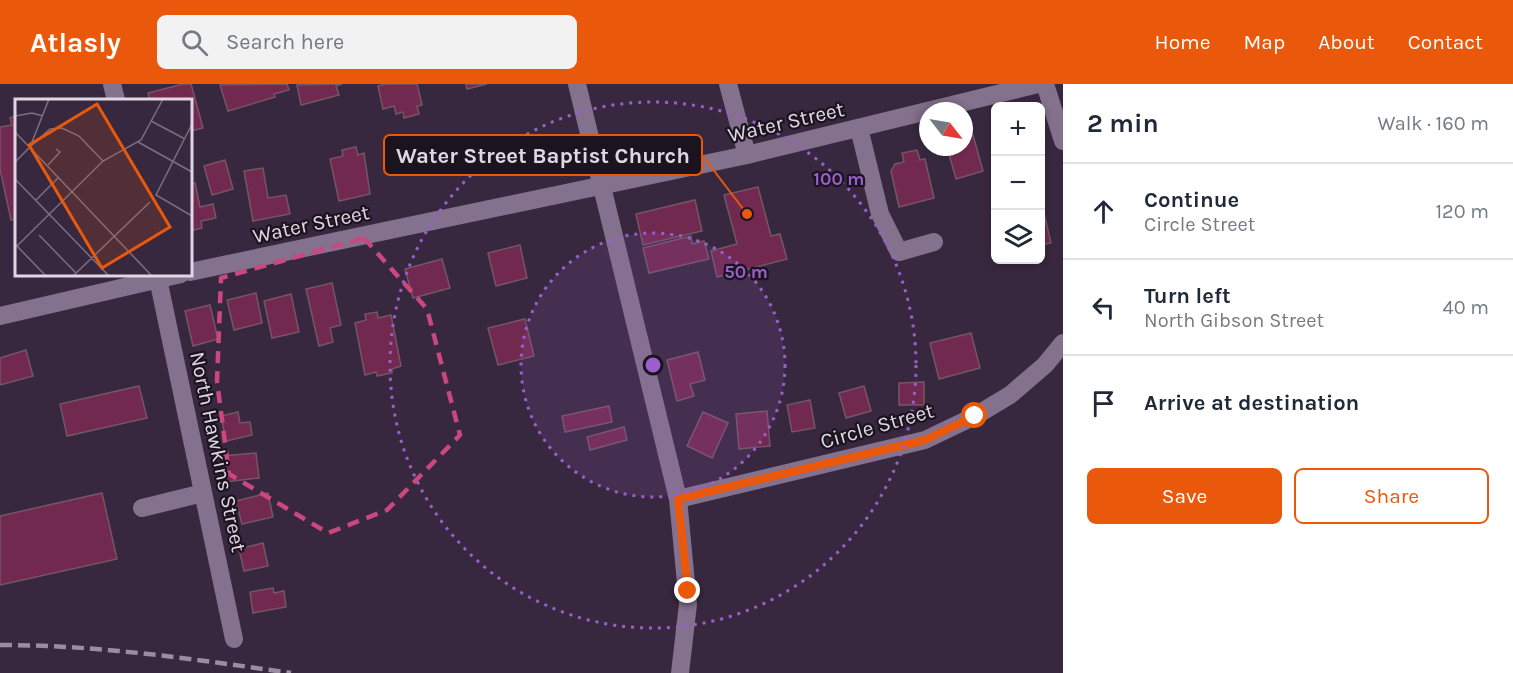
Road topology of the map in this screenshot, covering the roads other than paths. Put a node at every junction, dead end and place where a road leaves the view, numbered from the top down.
1 (112, 84) edge
2 (578, 84) edge
3 (728, 84) edge
4 (1038, 84) edge
5 (1046, 84) edge
6 (116, 99) edge
7 (1063, 108) edge
8 (859, 128) junction
9 (1063, 141) edge
10 (747, 155) junction
11 (603, 185) junction
12 (934, 242) dead end
13 (192, 273) edge
14 (158, 277) edge
15 (0, 316) edge
16 (1063, 343) edge
17 (203, 494) junction
18 (678, 499) junction
19 (142, 508) dead end
20 (234, 639) dead end
21 (680, 673) edge

1 - 6 street
2 - 11 street
3 - 10 street
4 - 8 street, Water Street
5 - 7 street
5 - 9 street
8 - 10 street, Water Street
8 - 12 street
10 - 11 street, Water Street
11 - 13 street, Water Street
11 - 18 street
14 - 15 street
14 - 17 street, North Hawkins Street
16 - 18 street, Circle Street
17 - 19 street
17 - 20 street, North Hawkins Street
18 - 21 street

